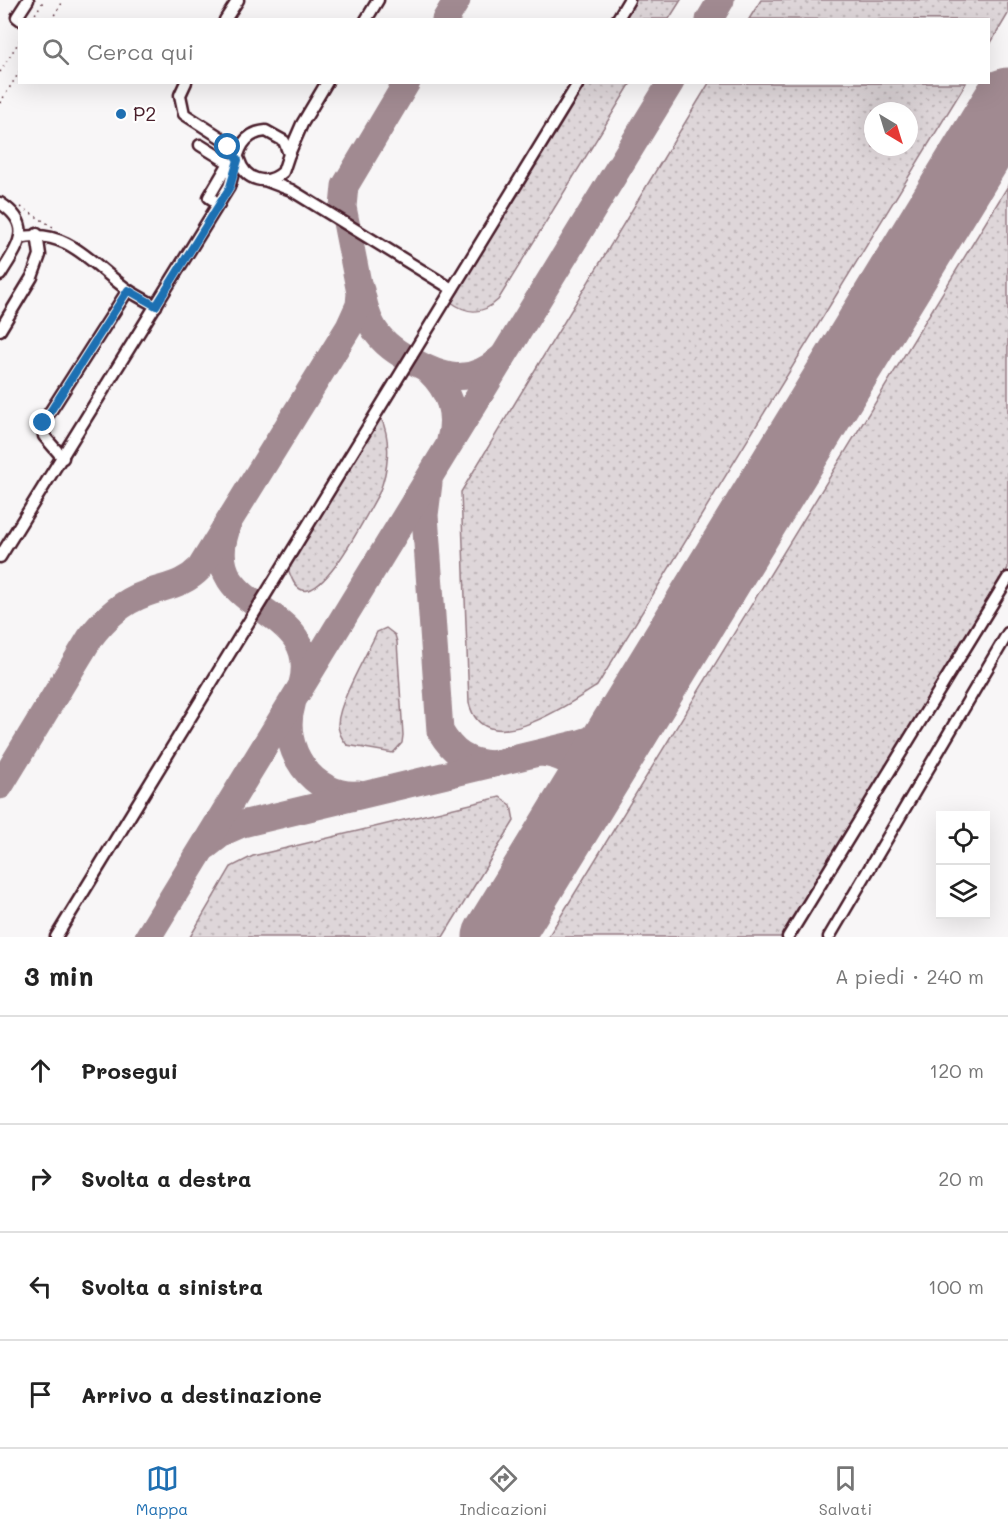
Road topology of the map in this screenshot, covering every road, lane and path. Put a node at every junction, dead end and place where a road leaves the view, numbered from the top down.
1 (28, 0) edge
2 (44, 0) edge
3 (64, 0) edge
4 (238, 0) edge
5 (378, 0) edge
6 (629, 0) edge
7 (18, 18) edge
8 (33, 18) edge
9 (52, 18) edge
10 (226, 18) edge
11 (367, 18) edge
12 (618, 18) edge
13 (18, 43) edge
14 (0, 72) edge
15 (18, 74) edge
16 (185, 84) edge
17 (326, 84) edge
18 (578, 84) edge
19 (0, 103) edge
20 (302, 124) junction
21 (279, 136) junction
22 (246, 138) junction
23 (223, 139) junction
24 (200, 145) dead end
25 (289, 154) junction
26 (238, 159) junction
27 (283, 172) junction
28 (251, 178) junction
29 (267, 181) junction
30 (230, 187) junction
31 (291, 190) junction
32 (0, 203) edge
33 (219, 204) junction
34 (20, 207) dead end
35 (61, 231) dead end
36 (38, 234) junction
37 (21, 238) junction
38 (0, 275) edge
39 (452, 289) junction
40 (128, 290) junction
41 (156, 306) junction
42 (0, 330) edge
43 (63, 458) junction
44 (0, 557) edge
45 (1008, 578) edge
46 (1008, 633) edge
47 (56, 937) edge
48 (788, 937) edge
49 (829, 937) edge

1 - 7 street
2 - 8 path
3 - 9 path
4 - 10 street
5 - 11 street
6 - 12 street
13 - 14 path
15 - 19 path
16 - 23 street
17 - 20 street
18 - 39 street
20 - 21 street
20 - 25 street
21 - 22 street
21 - 25 street
22 - 23 street
22 - 26 street
23 - 26 street
24 - 33 street
25 - 27 street
26 - 28 street
26 - 30 street
27 - 29 street
27 - 31 street
28 - 29 street
28 - 30 street
29 - 31 street
30 - 33 street
31 - 39 street
32 - 37 street
33 - 41 street
34 - 35 path
36 - 37 street
36 - 40 street
36 - 42 street
37 - 38 street
39 - 47 street
40 - 41 street
40 - 43 street
41 - 43 street
43 - 44 street
45 - 48 street
46 - 49 street

